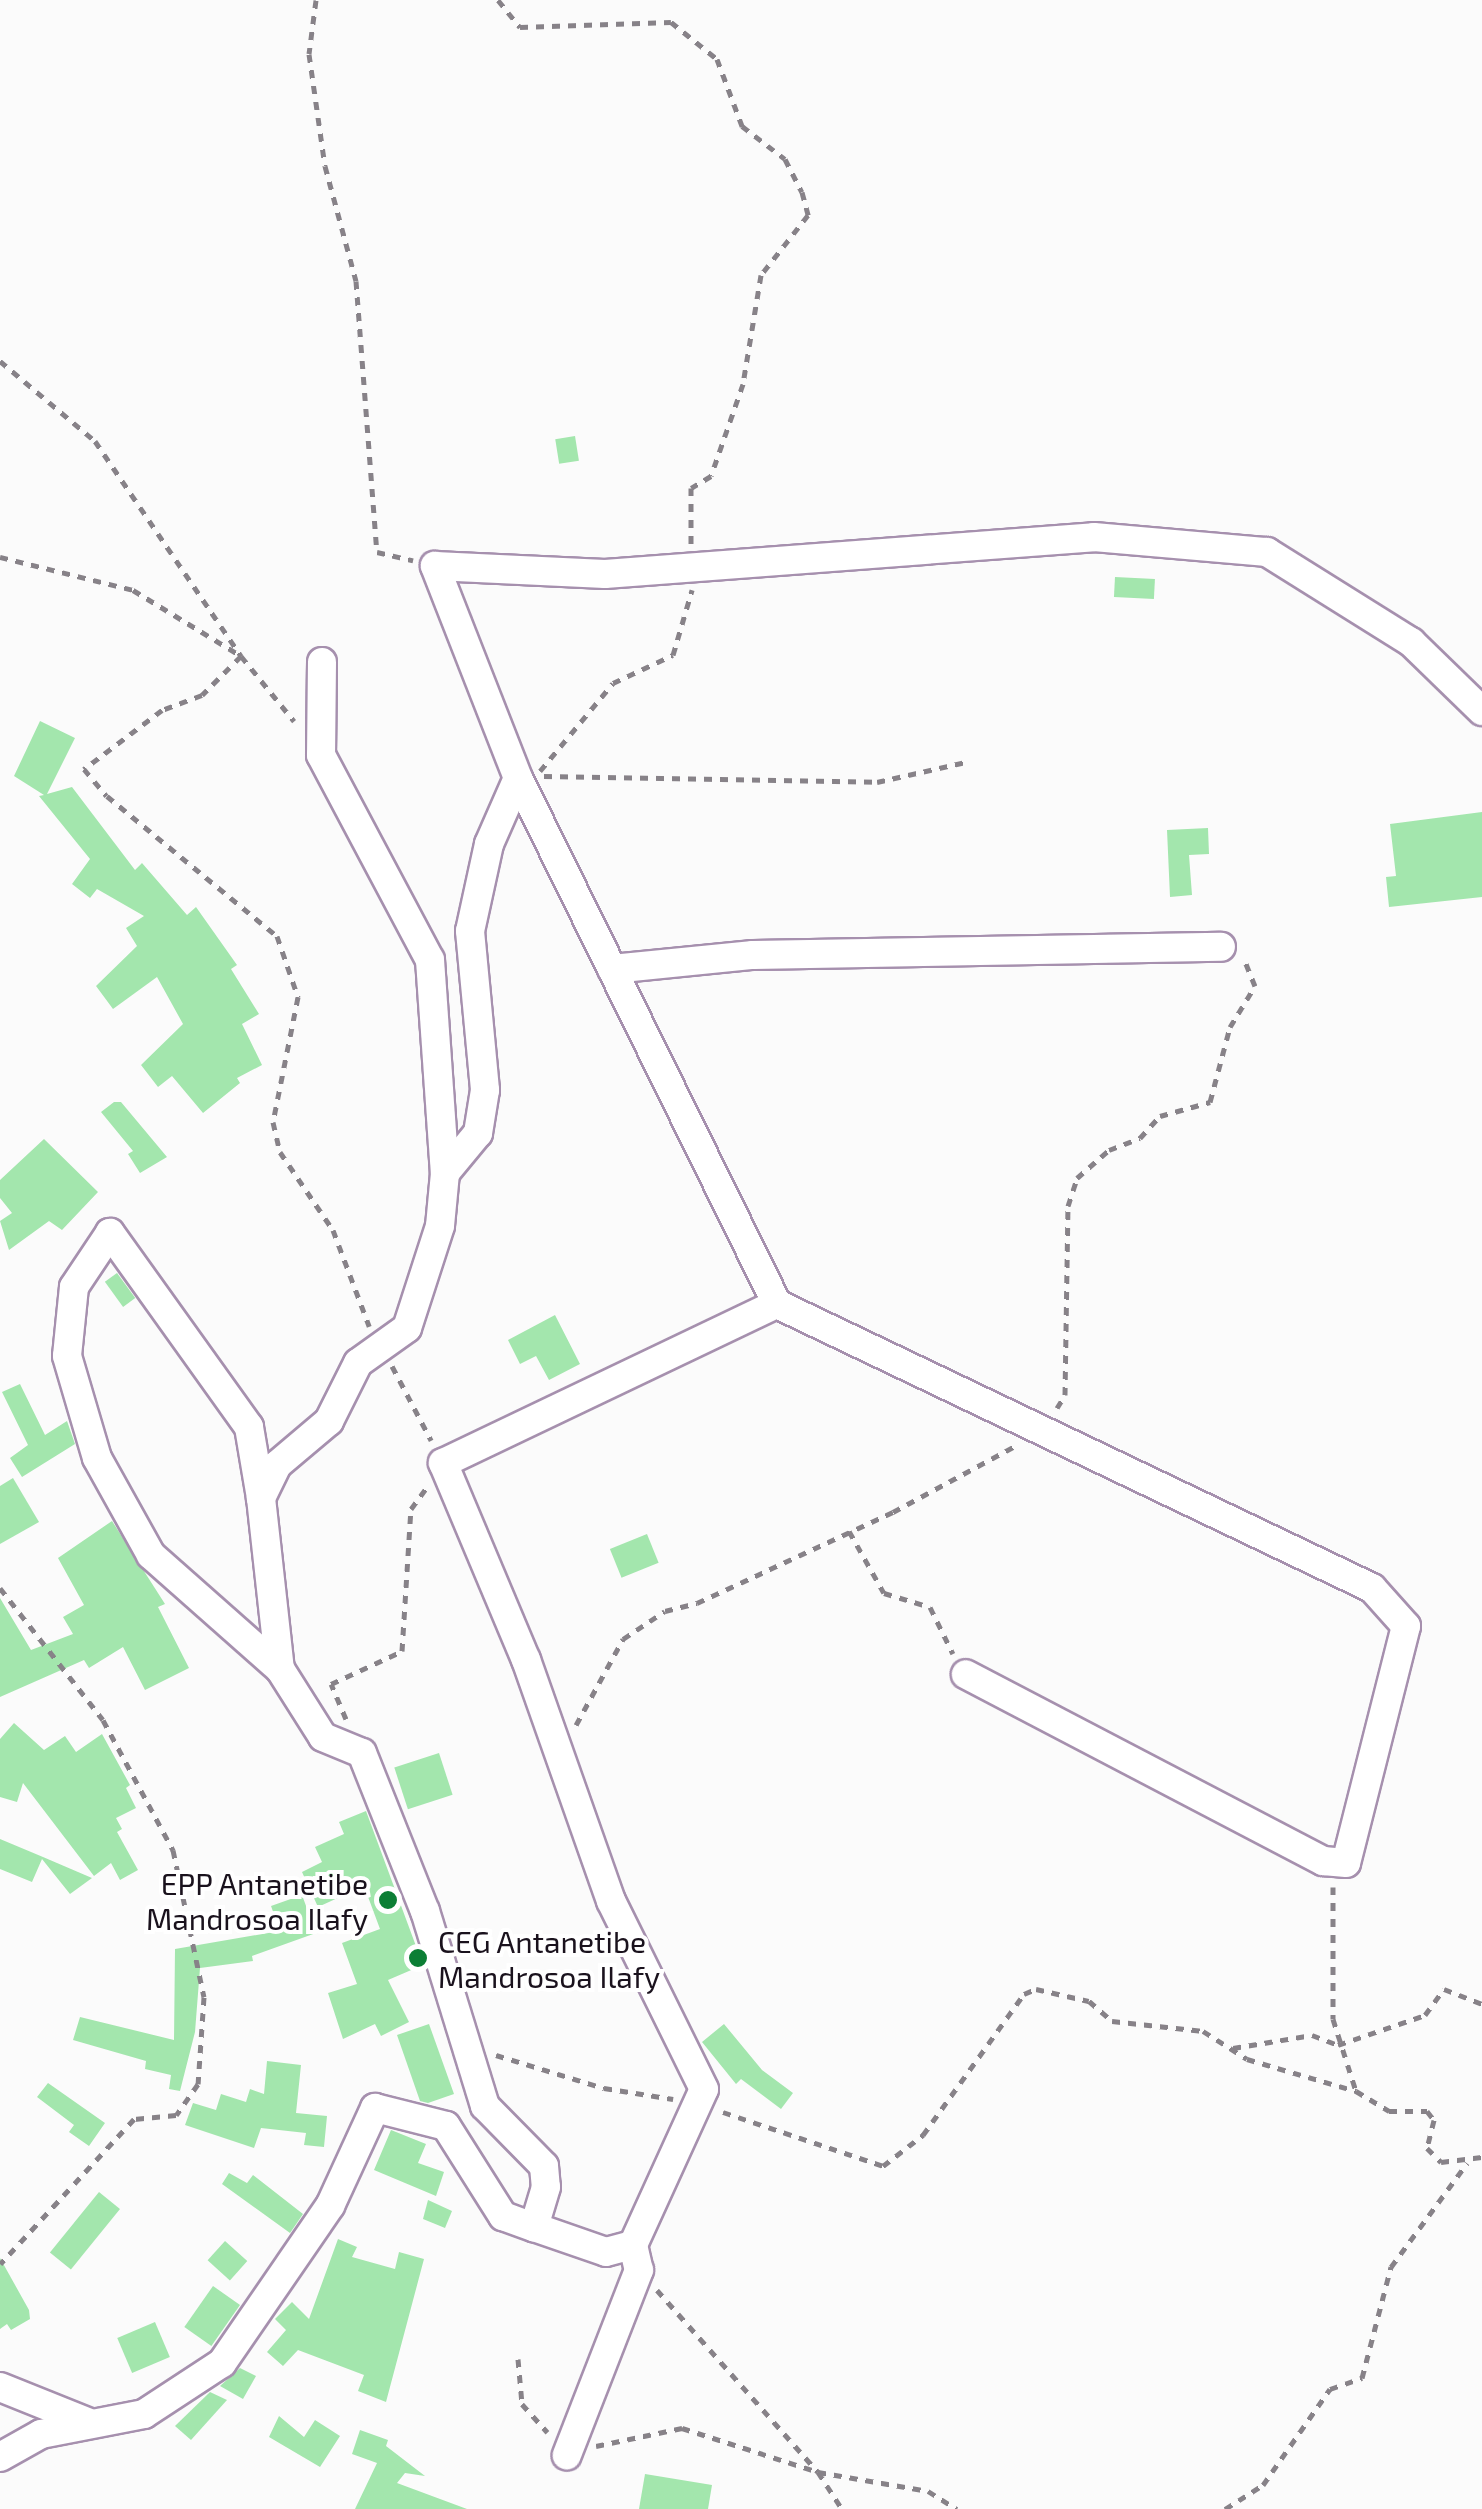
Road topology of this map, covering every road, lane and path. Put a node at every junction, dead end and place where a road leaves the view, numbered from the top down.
1 (316, 0) edge
2 (498, 0) edge
3 (0, 362) edge
4 (0, 557) edge
5 (435, 566) junction
6 (690, 569) junction
7 (241, 656) junction
8 (322, 662) dead end
9 (1482, 711) edge
10 (321, 755) junction
11 (966, 762) dead end
12 (518, 778) junction
13 (1222, 947) dead end
14 (612, 969) junction
15 (445, 1173) junction
16 (777, 1304) junction
17 (384, 1350) junction
18 (442, 1464) junction
19 (261, 1498) junction
20 (849, 1530) dead end
21 (0, 1588) edge
22 (280, 1670) junction
23 (966, 1674) joint
24 (362, 1753) junction
25 (1324, 1861) junction
26 (1482, 2004) edge
27 (464, 2039) junction
28 (1338, 2045) junction
29 (1230, 2048) junction
30 (1356, 2091) junction
31 (700, 2104) junction
32 (1482, 2157) edge
33 (1467, 2162) junction
34 (534, 2227) junction
35 (636, 2258) junction
36 (0, 2264) edge
37 (518, 2359) dead end
38 (0, 2387) edge
39 (87, 2422) junction
40 (567, 2455) junction
41 (0, 2457) edge
42 (818, 2472) junction
43 (842, 2509) edge
44 (957, 2509) edge
45 (1225, 2509) edge

1 - 5 path
2 - 6 path
3 - 7 path
4 - 7 path
5 - 6 street
5 - 12 street
6 - 9 street
6 - 11 path
7 - 10 path
7 - 17 path
8 - 10 street
10 - 15 street
12 - 14 street
12 - 15 street
13 - 14 street
14 - 16 street
15 - 17 street
16 - 18 street
16 - 25 street
17 - 18 path
17 - 19 street
18 - 24 path
18 - 31 street
19 - 22 street
19 - 22 street
20 - 23 path
21 - 36 path
22 - 24 street
23 - 25 street
24 - 27 street
25 - 28 path
26 - 28 path
27 - 31 path
27 - 34 street
28 - 29 path
28 - 30 path
29 - 30 path
29 - 31 path
30 - 33 path
31 - 35 street
32 - 33 path
33 - 45 path
34 - 35 street
34 - 39 street
35 - 40 street
35 - 42 path
37 - 40 path
38 - 39 street
39 - 41 street
40 - 42 path
42 - 43 path
42 - 44 path

